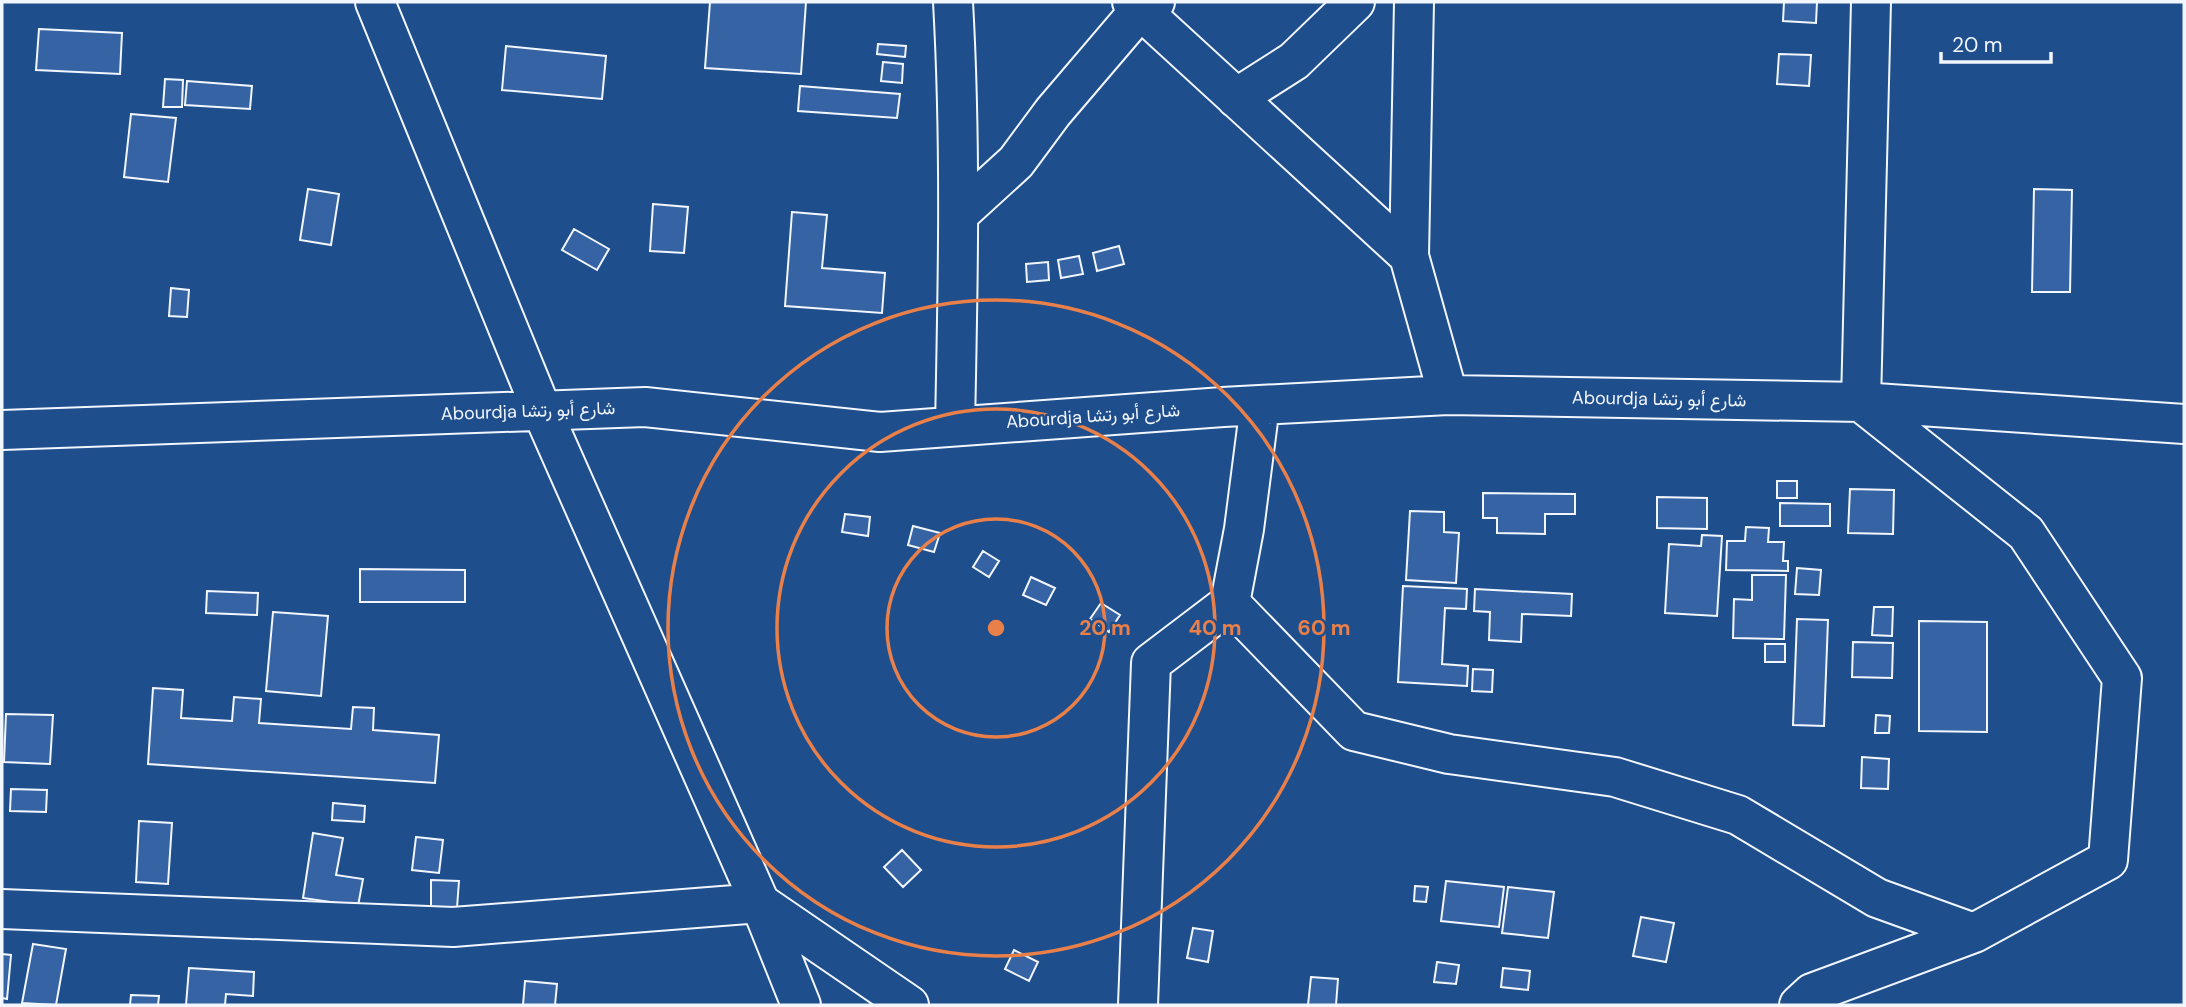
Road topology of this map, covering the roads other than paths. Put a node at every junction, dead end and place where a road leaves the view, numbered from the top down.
1 (375, 2) edge
2 (953, 2) edge
3 (1355, 2) edge
4 (1414, 2) edge
5 (1871, 2) edge
6 (1142, 4) edge
7 (1236, 98) junction
8 (959, 214) junction
9 (1409, 256) junction
10 (1448, 395) junction
11 (1861, 402) junction
12 (1260, 405) junction
13 (542, 411) junction
14 (2184, 424) edge
15 (955, 426) junction
16 (2, 429) edge
17 (1230, 603) junction
18 (760, 903) junction
19 (2, 909) edge
20 (1974, 933) junction
21 (802, 1005) edge
22 (909, 1005) edge
23 (1138, 1005) edge
24 (1799, 1005) edge

1 - 13 street
2 - 8 street
3 - 7 street
4 - 9 street
5 - 11 street
6 - 7 street
6 - 8 street
7 - 9 street
8 - 15 street
9 - 10 street
10 - 11 street, Abourdja شارع أبو رتشا
10 - 12 street, Abourdja شارع أبو رتشا
11 - 14 street, Abourdja شارع أبو رتشا
11 - 20 street
12 - 15 street, Abourdja شارع أبو رتشا
12 - 17 street
13 - 15 street, Abourdja شارع أبو رتشا
13 - 16 street, Abourdja شارع أبو رتشا
13 - 18 street
17 - 20 street
17 - 23 street
18 - 19 street
18 - 21 street
18 - 22 street
20 - 24 street

